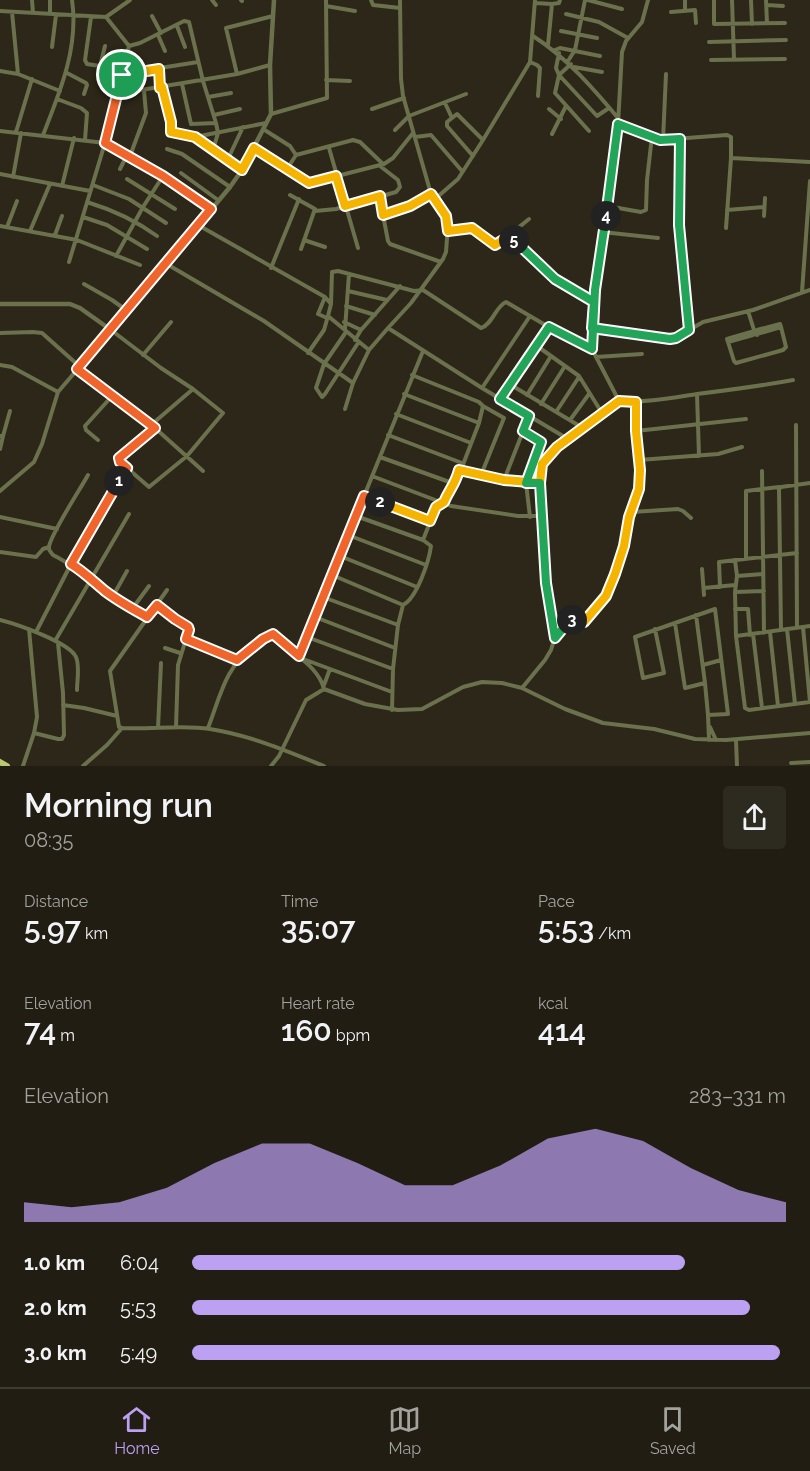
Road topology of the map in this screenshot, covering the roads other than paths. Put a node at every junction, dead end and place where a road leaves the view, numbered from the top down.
1 (32, 0) edge
2 (50, 0) edge
3 (72, 0) edge
4 (130, 0) edge
5 (212, 0) edge
6 (274, 0) edge
7 (326, 0) edge
8 (371, 0) edge
9 (400, 0) edge
10 (560, 0) edge
11 (586, 0) edge
12 (648, 0) edge
13 (685, 0) edge
14 (714, 0) edge
15 (732, 0) edge
16 (751, 0) edge
17 (535, 2) edge
18 (608, 3) edge
19 (766, 3) edge
20 (552, 4) junction
21 (216, 5) dead end
22 (326, 6) junction
23 (783, 6) dead end
24 (400, 8) junction
25 (622, 9) dead end
26 (0, 11) edge
27 (355, 11) dead end
28 (685, 11) junction
29 (12, 12) junction
30 (671, 12) dead end
31 (33, 13) junction
32 (53, 14) junction
33 (566, 14) dead end
34 (75, 15) junction
35 (152, 16) dead end
36 (273, 16) junction
37 (91, 17) junction
38 (106, 17) junction
39 (582, 18) junction
40 (696, 23) dead end
41 (767, 23) junction
42 (785, 23) dead end
43 (733, 24) junction
44 (752, 24) junction
45 (177, 26) junction
46 (561, 31) dead end
47 (160, 34) junction
48 (579, 34) junction
49 (533, 35) junction
50 (597, 38) dead end
51 (628, 38) junction
52 (786, 40) dead end
53 (709, 42) dead end
54 (733, 42) junction
55 (548, 45) junction
56 (105, 46) dead end
57 (129, 46) junction
58 (52, 47) dead end
59 (185, 47) dead end
60 (575, 50) junction
61 (165, 51) dead end
62 (557, 52) junction
63 (600, 56) dead end
64 (734, 59) junction
65 (785, 59) dead end
66 (711, 60) dead end
67 (198, 62) junction
68 (530, 62) junction
69 (571, 64) junction
70 (270, 65) junction
71 (159, 69) junction
72 (0, 71) edge
73 (602, 72) dead end
74 (67, 73) junction
75 (18, 74) junction
76 (237, 74) junction
77 (666, 74) dead end
78 (122, 75) junction
79 (559, 75) junction
80 (32, 79) junction
81 (326, 80) junction
82 (202, 81) junction
83 (350, 81) dead end
84 (182, 84) junction
85 (161, 87) junction
86 (60, 91) junction
87 (144, 91) junction
88 (231, 93) dead end
89 (84, 94) dead end
90 (117, 94) junction
91 (466, 94) dead end
92 (538, 96) dead end
93 (208, 98) junction
94 (404, 98) junction
95 (57, 99) junction
96 (445, 103) junction
97 (566, 106) junction
98 (609, 108) junction
99 (240, 109) dead end
100 (372, 109) dead end
101 (549, 109) dead end
102 (271, 114) junction
103 (214, 116) junction
104 (409, 116) junction
105 (452, 118) junction
106 (561, 119) junction
107 (618, 121) junction
108 (216, 123) junction
109 (267, 123) junction
110 (243, 127) junction
111 (263, 129) junction
112 (395, 130) dead end
113 (0, 131) edge
114 (589, 131) dead end
115 (16, 132) junction
116 (21, 133) junction
117 (218, 133) junction
118 (552, 134) dead end
119 (43, 135) junction
120 (415, 135) junction
121 (652, 136) junction
122 (195, 137) junction
123 (74, 138) junction
124 (680, 139) junction
125 (85, 140) junction
126 (483, 140) junction
127 (663, 140) junction
128 (105, 143) junction
129 (254, 148) junction
130 (329, 148) junction
131 (167, 149) dead end
132 (213, 150) junction
133 (296, 155) junction
134 (129, 156) junction
135 (473, 156) junction
136 (731, 158) junction
137 (227, 160) junction
138 (810, 162) edge
139 (381, 165) junction
140 (120, 170) dead end
141 (242, 170) junction
142 (286, 170) junction
143 (462, 171) junction
144 (181, 173) dead end
145 (0, 174) edge
146 (163, 176) junction
147 (336, 176) junction
148 (13, 177) junction
149 (127, 179) dead end
150 (810, 181) edge
151 (50, 184) junction
152 (93, 185) junction
153 (62, 186) junction
154 (230, 187) junction
155 (90, 191) junction
156 (152, 194) junction
157 (431, 194) junction
158 (290, 195) dead end
159 (380, 196) junction
160 (765, 198) dead end
161 (299, 199) junction
162 (435, 199) junction
163 (218, 200) junction
164 (17, 201) dead end
165 (87, 202) junction
166 (345, 206) junction
167 (607, 206) junction
168 (143, 207) junction
169 (764, 207) junction
170 (175, 209) dead end
171 (211, 209) junction
172 (728, 210) junction
173 (315, 211) junction
174 (383, 215) junction
175 (62, 216) dead end
176 (764, 216) dead end
177 (83, 217) junction
178 (529, 219) dead end
179 (135, 221) junction
180 (165, 224) dead end
181 (198, 225) junction
182 (0, 226) edge
183 (7, 227) junction
184 (726, 228) dead end
185 (30, 231) junction
186 (448, 231) junction
187 (602, 232) junction
188 (55, 235) junction
189 (127, 235) junction
190 (157, 236) dead end
191 (509, 236) junction
192 (658, 238) dead end
193 (76, 240) junction
194 (304, 240) junction
195 (325, 247) dead end
196 (358, 248) dead end
197 (147, 249) dead end
198 (301, 249) dead end
199 (116, 256) junction
200 (69, 262) dead end
201 (441, 262) junction
202 (165, 263) junction
203 (140, 266) dead end
204 (271, 268) junction
205 (350, 274) junction
206 (84, 284) dead end
207 (400, 286) junction
208 (421, 290) junction
209 (810, 290) edge
210 (348, 291) junction
211 (802, 292) junction
212 (325, 297) junction
213 (387, 300) junction
214 (594, 302) junction
215 (0, 304) edge
216 (331, 304) junction
217 (346, 306) junction
218 (126, 310) junction
219 (748, 311) junction
220 (375, 315) junction
221 (530, 316) junction
222 (327, 317) junction
223 (171, 322) dead end
224 (344, 322) junction
225 (549, 327) junction
226 (388, 328) junction
227 (592, 328) junction
228 (111, 330) junction
229 (361, 330) junction
230 (689, 330) junction
231 (346, 331) junction
232 (755, 332) junction
233 (0, 333) edge
234 (357, 341) junction
235 (537, 346) junction
236 (592, 349) junction
237 (369, 350) junction
238 (423, 351) junction
239 (308, 353) junction
240 (642, 354) dead end
241 (143, 355) junction
242 (550, 356) junction
243 (597, 357) junction
244 (324, 364) junction
245 (0, 365) edge
246 (565, 366) junction
247 (78, 367) junction
248 (337, 374) junction
249 (412, 375) junction
250 (579, 377) junction
251 (793, 380) dead end
252 (353, 383) junction
253 (511, 385) junction
254 (482, 388) junction
255 (193, 389) junction
256 (58, 392) junction
257 (404, 394) junction
258 (589, 394) junction
259 (697, 394) junction
260 (113, 395) junction
261 (527, 395) junction
262 (500, 399) junction
263 (619, 401) junction
264 (636, 402) junction
265 (541, 404) junction
266 (483, 406) junction
267 (345, 409) dead end
268 (10, 411) dead end
269 (556, 412) junction
270 (602, 413) junction
271 (396, 414) junction
272 (529, 416) junction
273 (746, 419) dead end
274 (570, 420) junction
275 (479, 423) junction
276 (697, 425) junction
277 (796, 425) dead end
278 (153, 427) junction
279 (583, 428) junction
280 (523, 431) junction
281 (636, 431) junction
282 (388, 435) junction
283 (2, 436) edge
284 (568, 439) junction
285 (98, 440) dead end
286 (471, 443) junction
287 (742, 447) dead end
288 (0, 449) edge
289 (187, 456) junction
290 (699, 456) junction
291 (380, 457) junction
292 (639, 460) junction
293 (462, 463) junction
294 (127, 468) junction
295 (459, 470) junction
296 (203, 471) dead end
297 (762, 471) dead end
298 (88, 475) dead end
299 (481, 475) junction
300 (372, 476) junction
301 (504, 480) junction
302 (526, 483) junction
303 (540, 483) junction
304 (810, 483) edge
305 (455, 484) junction
306 (796, 484) junction
307 (779, 487) junction
308 (762, 489) junction
309 (0, 491) edge
310 (364, 496) junction
311 (442, 503) junction
312 (631, 513) junction
313 (129, 514) dead end
314 (356, 516) junction
315 (542, 516) junction
316 (0, 517) edge
317 (530, 517) junction
318 (692, 518) dead end
319 (430, 521) junction
320 (57, 529) junction
321 (348, 535) junction
322 (423, 540) junction
323 (49, 547) junction
324 (0, 552) edge
325 (797, 553) junction
326 (779, 554) junction
327 (340, 556) junction
328 (763, 556) junction
329 (746, 558) junction
330 (735, 560) junction
331 (71, 564) junction
332 (426, 566) junction
333 (702, 570) dead end
334 (127, 571) dead end
335 (764, 573) junction
336 (332, 576) junction
337 (737, 576) junction
338 (93, 579) junction
339 (735, 585) junction
340 (149, 586) dead end
341 (417, 586) junction
342 (720, 587) junction
343 (704, 588) junction
344 (167, 590) dead end
345 (764, 591) junction
346 (735, 592) junction
347 (704, 595) dead end
348 (113, 596) junction
349 (323, 597) junction
350 (157, 605) junction
351 (403, 605) junction
352 (132, 609) junction
353 (735, 609) junction
354 (696, 615) junction
355 (147, 617) junction
356 (315, 617) junction
357 (0, 620) edge
358 (675, 623) junction
359 (398, 625) junction
360 (810, 626) edge
361 (803, 627) junction
362 (797, 628) junction
363 (29, 629) junction
364 (655, 629) junction
365 (787, 629) junction
366 (781, 630) junction
367 (36, 632) junction
368 (770, 632) junction
369 (764, 633) junction
370 (752, 635) junction
371 (736, 636) junction
372 (307, 637) junction
373 (555, 638) junction
374 (186, 639) junction
375 (56, 642) junction
376 (165, 648) dead end
377 (396, 648) junction
378 (180, 653) junction
379 (299, 656) junction
380 (237, 660) junction
381 (305, 660) junction
382 (721, 660) junction
383 (161, 663) dead end
384 (703, 664) junction
385 (330, 669) junction
386 (393, 669) junction
387 (705, 684) junction
388 (324, 688) junction
389 (522, 688) junction
390 (77, 690) dead end
391 (392, 692) junction
392 (810, 702) edge
393 (795, 704) junction
394 (63, 705) junction
395 (778, 706) junction
396 (762, 708) junction
397 (392, 710) junction
398 (708, 715) junction
399 (117, 716) junction
400 (710, 726) junction
401 (158, 728) junction
402 (176, 728) junction
403 (208, 728) junction
404 (122, 729) junction
405 (34, 732) junction
406 (810, 733) edge
407 (709, 740) junction
408 (716, 740) junction
409 (736, 740) junction
410 (282, 749) junction
411 (0, 762) edge
412 (810, 762) edge
413 (791, 763) dead end
414 (7, 766) edge
415 (22, 766) edge
416 (83, 766) edge
417 (271, 766) edge
418 (324, 766) edge
419 (737, 766) edge

1 - 31 street
2 - 32 street
3 - 34 street
4 - 38 street
5 - 21 street
6 - 36 street
7 - 22 street
8 - 24 street
9 - 24 street
10 - 20 street
11 - 18 street
11 - 39 street
12 - 51 street
13 - 28 street
14 - 43 street
15 - 43 street
16 - 44 street
17 - 20 street
17 - 49 street
18 - 25 street
19 - 23 street
19 - 41 street
20 - 55 street
22 - 27 street
22 - 81 street
24 - 94 street
26 - 29 street
28 - 30 street
28 - 40 street
29 - 31 street
29 - 75 street
31 - 32 street
32 - 34 street
32 - 58 street
33 - 39 street
34 - 37 street
34 - 74 street
35 - 47 street
36 - 70 street
36 - 76 street
37 - 38 street
37 - 56 street
38 - 57 street
39 - 48 street
39 - 51 street
41 - 42 street
41 - 44 street
43 - 44 street
43 - 54 street
45 - 47 street
45 - 59 street
45 - 67 street
46 - 48 street
47 - 57 street
47 - 61 street
48 - 50 street
48 - 60 street
49 - 55 street
49 - 68 street
51 - 107 street
52 - 54 street
53 - 54 street
54 - 64 street
55 - 62 street
57 - 78 street
60 - 62 street
60 - 63 street
60 - 69 street
62 - 69 street
62 - 79 street
64 - 65 street
64 - 66 street
67 - 71 street
67 - 82 street
68 - 92 street
68 - 126 street
69 - 73 street
69 - 79 street
69 - 98 street
70 - 76 street
70 - 102 street
71 - 78 street
71 - 85 street
72 - 75 street
74 - 86 street
74 - 89 street
75 - 80 street
76 - 82 street
77 - 127 street
78 - 90 street
79 - 97 street
79 - 98 street
80 - 86 street
80 - 115 street
81 - 83 street
81 - 102 street
82 - 84 street
82 - 93 street
84 - 85 street
84 - 108 street
85 - 87 street
85 - 122 street
86 - 95 street
87 - 90 street
87 - 134 street
88 - 93 street
90 - 128 street
91 - 96 street
93 - 103 street
94 - 100 street
94 - 104 street
95 - 119 street
95 - 125 street
96 - 104 street
96 - 105 street
97 - 106 street
97 - 114 street
98 - 107 street
99 - 103 street
101 - 106 street
102 - 109 street
103 - 108 street
104 - 112 street
104 - 120 street
105 - 126 street
105 - 135 street
106 - 118 street
107 - 121 street
107 - 167 street
108 - 117 street
109 - 110 street
109 - 111 street
110 - 117 street
110 - 137 street
111 - 129 street
111 - 133 street
113 - 115 street
115 - 116 street
116 - 119 street
116 - 148 street
117 - 122 street
117 - 132 street
119 - 123 street
120 - 139 street
120 - 143 street
120 - 157 street
121 - 127 street
121 - 167 street
122 - 132 street
123 - 125 street
123 - 153 street
124 - 127 street
124 - 136 street
124 - 230 street
125 - 128 street
126 - 135 street
128 - 134 street
128 - 152 street
129 - 141 street
129 - 142 street
130 - 133 street
130 - 139 street
130 - 147 street
131 - 154 street
132 - 137 street
133 - 142 street
134 - 140 street
134 - 146 street
135 - 143 street
136 - 138 street
136 - 172 street
137 - 141 street
139 - 147 street
139 - 159 street
141 - 154 street
142 - 147 street
143 - 162 street
144 - 163 street
145 - 148 street
146 - 156 street
146 - 171 street
147 - 166 street
148 - 151 street
149 - 156 street
150 - 211 street
151 - 153 street
151 - 185 street
152 - 155 street
152 - 168 street
153 - 155 street
154 - 163 street
155 - 165 street
156 - 168 street
156 - 170 street
157 - 162 street
157 - 174 street
158 - 161 street
159 - 166 street
159 - 174 street
160 - 169 street
161 - 173 street
161 - 204 street
162 - 186 street
163 - 171 street
164 - 183 street
165 - 177 street
165 - 179 street
166 - 173 street
166 - 196 street
167 - 187 street
168 - 179 street
168 - 180 street
169 - 172 street
169 - 176 street
171 - 181 street
172 - 184 street
173 - 194 street
174 - 201 street
175 - 188 street
177 - 189 street
177 - 193 street
178 - 191 street
179 - 189 street
179 - 190 street
181 - 202 street
181 - 204 street
182 - 183 street
183 - 185 street
185 - 188 street
186 - 191 street
186 - 201 street
187 - 192 street
187 - 214 street
188 - 193 street
189 - 197 street
189 - 199 street
191 - 214 street
193 - 199 street
193 - 200 street
194 - 195 street
194 - 198 street
199 - 203 street
201 - 208 street
202 - 218 street
202 - 239 street
204 - 212 street
205 - 207 street
205 - 210 street
205 - 216 street
206 - 218 street
207 - 208 street
207 - 213 street
208 - 221 street
208 - 226 street
209 - 211 street
210 - 213 street
210 - 217 street
211 - 219 street
212 - 216 street
212 - 222 street
213 - 220 street
214 - 227 street
215 - 228 street
216 - 222 street
217 - 220 street
217 - 224 street
218 - 228 street
219 - 230 street
219 - 232 street
220 - 229 street
221 - 225 street
221 - 254 street
222 - 231 street
222 - 239 street
223 - 241 street
224 - 229 street
224 - 231 street
225 - 235 street
225 - 236 street
226 - 237 street
226 - 238 street
227 - 230 street
227 - 236 street
228 - 241 street
228 - 247 street
229 - 234 street
231 - 234 street
231 - 244 street
232 - 232 street
233 - 247 street
234 - 237 street
234 - 248 street
235 - 242 street
235 - 253 street
236 - 243 street
237 - 252 street
238 - 249 street
238 - 254 street
239 - 244 street
240 - 243 street
241 - 255 street
242 - 246 street
242 - 261 street
243 - 263 street
244 - 248 street
244 - 248 street
245 - 256 street
246 - 250 street
246 - 265 street
247 - 256 street
247 - 260 street
248 - 252 street
249 - 257 street
249 - 266 street
250 - 258 street
250 - 269 street
251 - 259 street
252 - 267 street
253 - 261 street
253 - 262 street
254 - 262 street
255 - 278 street
255 - 289 street
256 - 309 street
257 - 271 street
257 - 275 street
258 - 270 street
258 - 274 street
259 - 264 street
259 - 276 street
260 - 278 street
260 - 285 street
261 - 265 street
262 - 272 street
263 - 264 street
263 - 270 street
264 - 281 street
265 - 269 street
266 - 275 street
266 - 299 street
268 - 283 street
269 - 274 street
270 - 279 street
271 - 282 street
271 - 286 street
272 - 280 street
272 - 284 street
273 - 276 street
274 - 279 street
275 - 286 street
276 - 281 street
276 - 290 street
277 - 306 street
278 - 289 street
278 - 294 street
279 - 284 street
280 - 301 street
280 - 302 street
281 - 292 street
282 - 291 street
282 - 293 street
283 - 288 street
284 - 303 street
286 - 293 street
287 - 290 street
289 - 294 street
289 - 296 street
290 - 292 street
291 - 300 street
291 - 305 street
292 - 312 street
293 - 295 street
294 - 331 street
295 - 299 street
295 - 305 street
297 - 308 street
298 - 320 street
299 - 301 street
300 - 310 street
300 - 311 street
301 - 302 street
302 - 303 street
302 - 317 street
303 - 315 street
304 - 306 street
305 - 311 street
306 - 307 street
306 - 325 street
307 - 308 street
307 - 326 street
308 - 328 street
308 - 329 street
310 - 314 street
310 - 319 street
311 - 317 street
311 - 319 street
312 - 318 street
312 - 373 street
313 - 338 street
314 - 321 street
314 - 322 street
315 - 317 street
315 - 373 street
316 - 320 street
319 - 322 street
320 - 323 street
321 - 327 street
321 - 332 street
322 - 332 street
323 - 324 street
323 - 331 street
325 - 326 street
325 - 362 street
326 - 328 street
326 - 366 street
327 - 336 street
327 - 341 street
328 - 329 street
328 - 335 street
329 - 330 street
330 - 337 street
330 - 342 street
331 - 338 street
331 - 367 street
332 - 341 street
333 - 343 street
334 - 348 street
335 - 337 street
335 - 345 street
336 - 349 street
336 - 351 street
337 - 339 street
338 - 348 street
338 - 375 street
339 - 342 street
339 - 346 street
340 - 352 street
341 - 351 street
342 - 343 street
343 - 347 street
344 - 350 street
345 - 346 street
345 - 369 street
346 - 353 street
348 - 352 street
349 - 356 street
349 - 359 street
350 - 355 street
350 - 374 street
351 - 359 street
352 - 355 street
353 - 370 street
353 - 371 street
354 - 358 street
354 - 382 street
354 - 384 street
355 - 399 street
356 - 372 street
356 - 377 street
357 - 363 street
358 - 364 street
358 - 387 street
359 - 377 street
360 - 361 street
361 - 362 street
361 - 392 street
362 - 365 street
363 - 367 street
363 - 405 street
364 - 364 street
365 - 366 street
365 - 393 street
366 - 368 street
367 - 375 street
368 - 369 street
368 - 395 street
369 - 370 street
370 - 371 street
370 - 396 street
371 - 396 street
372 - 379 street
372 - 386 street
373 - 389 street
374 - 378 street
374 - 380 street
375 - 390 street
375 - 394 street
376 - 378 street
377 - 386 street
378 - 402 street
379 - 380 street
379 - 381 street
380 - 403 street
381 - 385 street
381 - 388 street
382 - 384 street
382 - 398 street
383 - 401 street
384 - 387 street
385 - 388 street
385 - 391 street
386 - 391 street
387 - 398 street
388 - 397 street
388 - 410 street
389 - 397 street
389 - 407 street
391 - 397 street
392 - 393 street
393 - 395 street
394 - 399 street
394 - 405 street
395 - 396 street
398 - 400 street
399 - 404 street
400 - 407 street
400 - 408 street
401 - 402 street
401 - 404 street
402 - 403 street
403 - 410 street
404 - 416 street
405 - 415 street
406 - 409 street
407 - 408 street
408 - 409 street
409 - 419 street
410 - 417 street
410 - 418 street
411 - 414 highway
412 - 413 street

